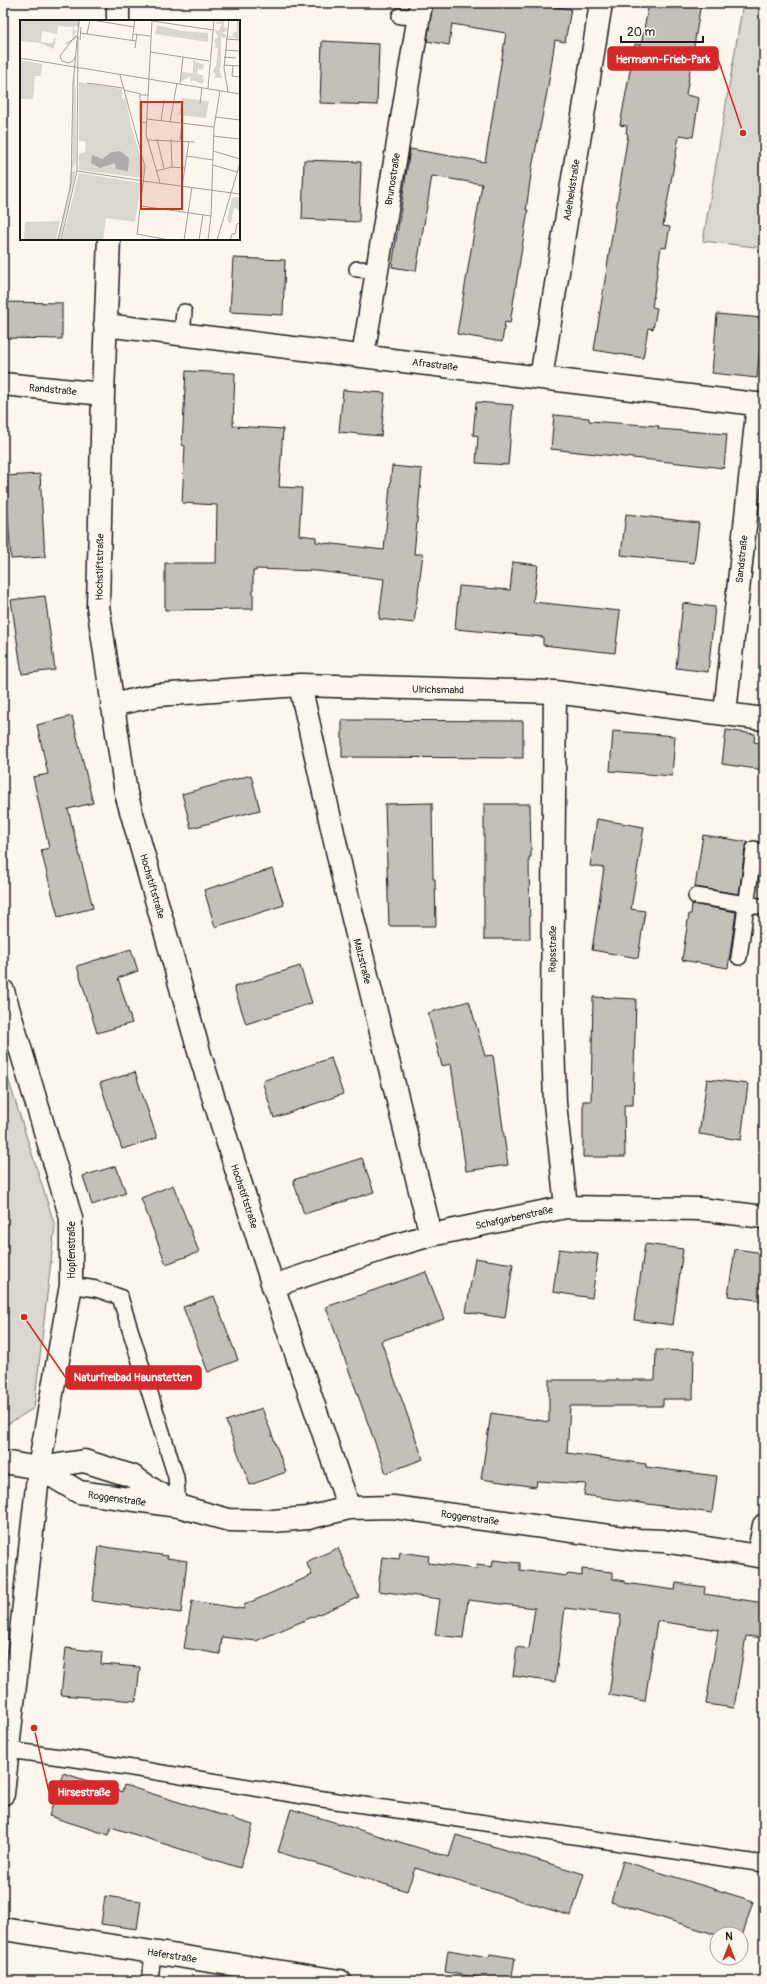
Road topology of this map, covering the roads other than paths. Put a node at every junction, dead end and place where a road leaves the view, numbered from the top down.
1 (118, 3) edge
2 (601, 3) edge
3 (413, 12) edge
4 (118, 20) edge
5 (109, 240) edge
6 (184, 312) dead end
7 (106, 325) junction
8 (182, 334) junction
9 (363, 356) junction
10 (541, 378) junction
11 (3, 384) edge
12 (103, 394) junction
13 (761, 404) edge
14 (300, 685) junction
15 (555, 692) junction
16 (112, 705) junction
17 (725, 713) junction
18 (764, 719) edge
19 (754, 849) dead end
20 (696, 896) dead end
21 (747, 904) junction
22 (764, 907) edge
23 (739, 957) dead end
24 (3, 991) edge
25 (566, 1207) junction
26 (764, 1217) edge
27 (431, 1235) junction
28 (71, 1285) junction
29 (273, 1286) junction
30 (3, 1462) edge
31 (39, 1468) junction
32 (178, 1506) junction
33 (349, 1508) junction
34 (764, 1525) edge
35 (761, 1556) edge
36 (8, 1750) junction
37 (3, 1794) edge
38 (764, 1864) edge
39 (3, 1929) edge
40 (153, 1953) junction
41 (150, 1981) edge
42 (340, 1981) edge

1 - 4 street
2 - 10 street, Adelheidstraße
3 - 9 street, Brunostraße
5 - 7 street, Hochstiftstraße
6 - 8 lane
7 - 8 street, Afrastraße
7 - 12 street, Hochstiftstraße
8 - 9 street, Afrastraße
9 - 10 street, Afrastraße
10 - 13 street, Afrastraße
11 - 12 street, Randstraße
12 - 16 street, Hochstiftstraße
13 - 17 street, Sandstraße
14 - 15 street, Ulrichsmahd
14 - 16 street, Ulrichsmahd
14 - 27 street, Malzstraße
15 - 17 street, Ulrichsmahd
15 - 25 street, Rapsstraße
16 - 29 street, Hochstiftstraße
17 - 18 street, Ulrichsmahd
19 - 21 lane
20 - 21 lane
21 - 22 lane
21 - 23 lane
24 - 28 street, Hopfenstraße
25 - 26 street, Schafgarbenstraße
25 - 27 street, Schafgarbenstraße
27 - 29 street, Schafgarbenstraße
28 - 31 street, Hopfenstraße
28 - 32 lane
29 - 33 street, Hochstiftstraße
30 - 31 street, Roggenstraße
31 - 32 street, Roggenstraße
31 - 32 street, Roggenstraße
31 - 36 street, Hopfenstraße
32 - 33 street, Roggenstraße
33 - 35 street, Roggenstraße
34 - 35 street
36 - 37 street, Hopfenstraße
36 - 38 lane
39 - 40 street, Haferstraße
40 - 41 lane
40 - 42 street, Haferstraße

